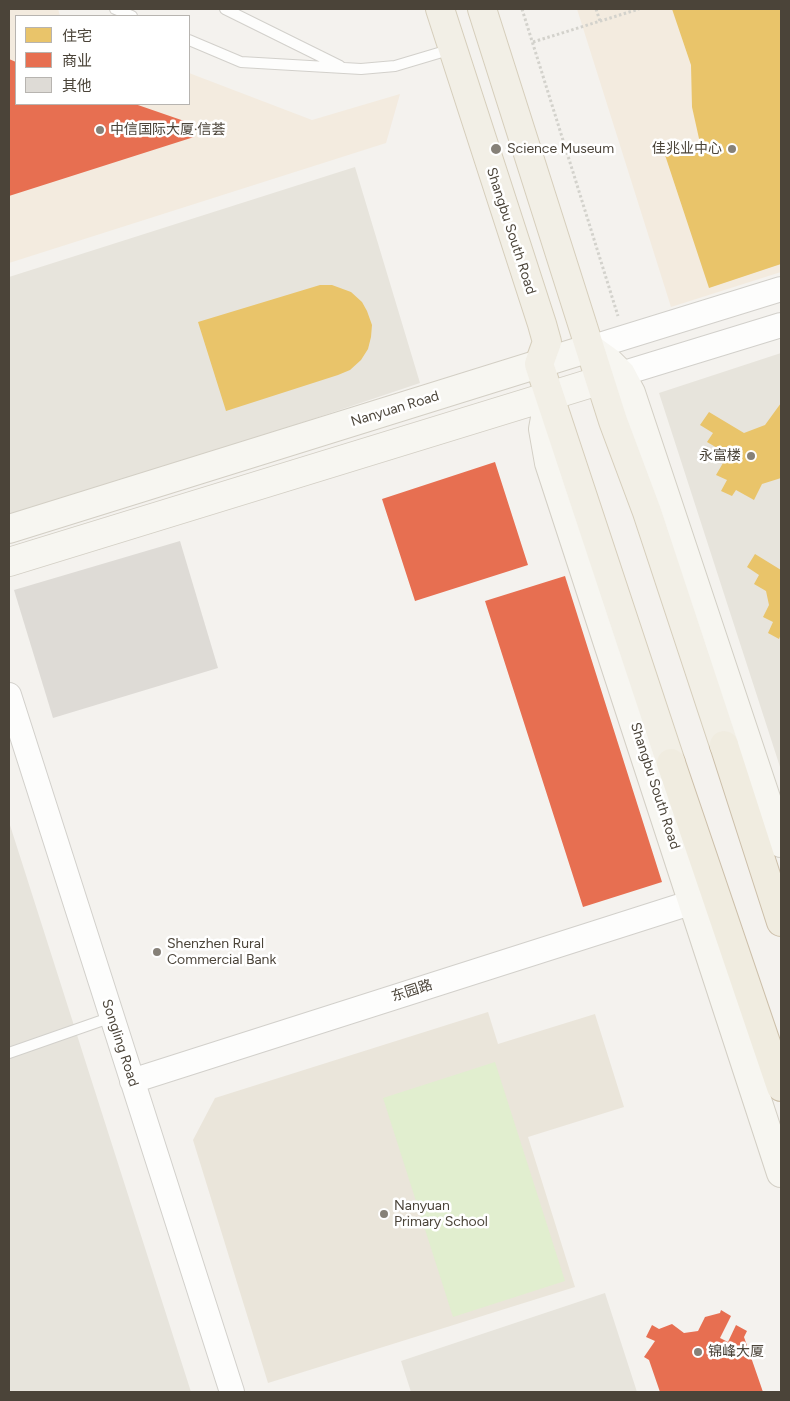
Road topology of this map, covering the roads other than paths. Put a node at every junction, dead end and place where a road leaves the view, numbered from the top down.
1 (115, 9) edge
2 (225, 9) edge
3 (440, 9) edge
4 (482, 9) edge
5 (130, 15) edge
6 (190, 40) edge
7 (453, 49) junction
8 (346, 68) junction
9 (781, 289) edge
10 (781, 325) edge
11 (590, 348) junction
12 (539, 364) junction
13 (611, 377) junction
14 (549, 396) junction
15 (9, 529) edge
16 (9, 562) edge
17 (9, 694) edge
18 (724, 745) joint
19 (671, 763) joint
20 (781, 843) edge
21 (693, 902) junction
22 (781, 922) edge
23 (112, 1017) junction
24 (9, 1053) edge
25 (132, 1081) junction
26 (781, 1087) edge
27 (781, 1173) edge
28 (232, 1392) edge

1 - 5 lane
2 - 8 lane
3 - 7 main road, Shangbu South Road
4 - 11 main road
6 - 8 lane
7 - 8 lane
7 - 12 main road, Shangbu South Road
9 - 11 street, Nanyuan Road
10 - 13 street
11 - 12 main road, Nanyuan Road
11 - 13 main road
12 - 14 main road, Shangbu South Road
12 - 15 main road, Nanyuan Road
13 - 14 main road
13 - 18 main road
13 - 20 main road
14 - 16 main road
14 - 19 main road, Shangbu South Road
14 - 21 main road, Shangbu South Road
17 - 23 street, Songling Road
18 - 22 highway
19 - 26 highway
21 - 25 street, 东园路
21 - 27 main road, Shangbu South Road
23 - 24 lane
23 - 25 street, Songling Road
25 - 28 street, Songling Road

